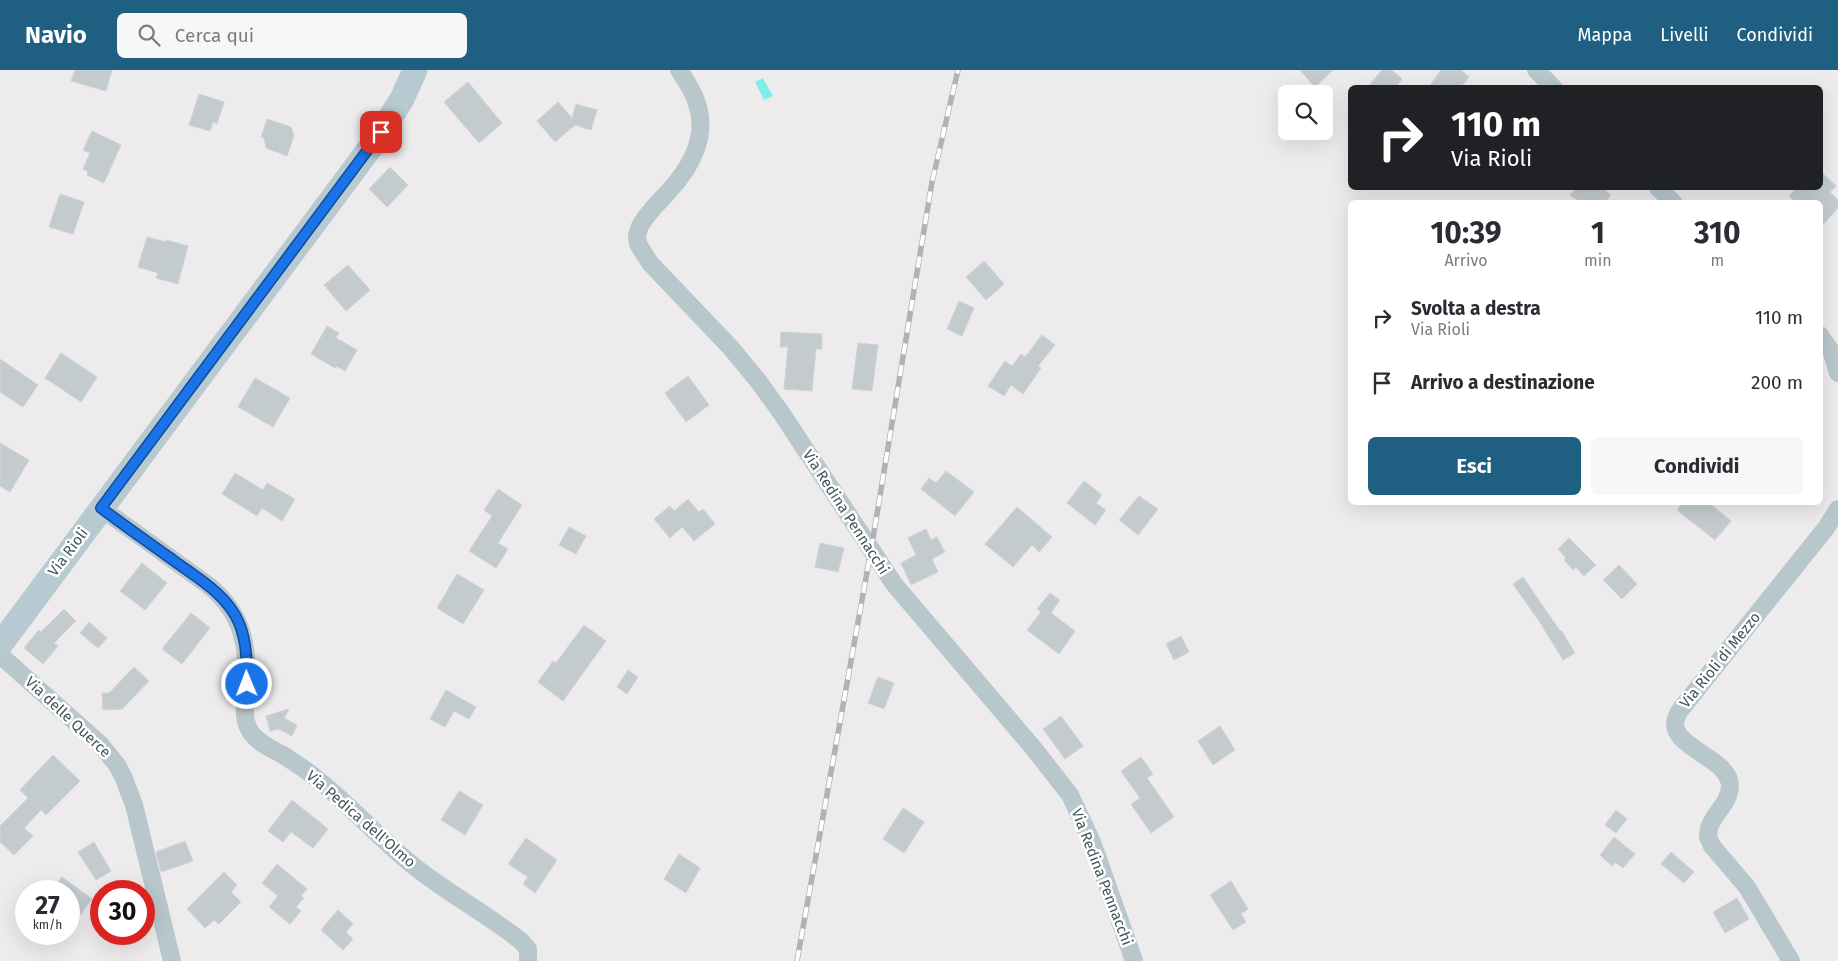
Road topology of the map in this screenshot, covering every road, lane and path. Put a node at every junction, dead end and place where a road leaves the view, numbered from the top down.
1 (415, 70) edge
2 (679, 70) edge
3 (1536, 70) edge
4 (1551, 85) edge
5 (1660, 190) edge
6 (1671, 200) edge
7 (1823, 340) edge
8 (1838, 373) edge
9 (101, 508) junction
10 (1838, 509) edge
11 (0, 644) edge
12 (0, 655) edge
13 (172, 961) edge
14 (528, 961) edge
15 (1134, 961) edge
16 (1790, 961) edge

1 - 9 main road, Via Rioli
2 - 15 street, Via Redina Pennacchi
3 - 4 street
5 - 6 street
7 - 8 street
9 - 11 main road, Via Rioli
9 - 14 street, Via Pedica dell'Olmo
10 - 16 street, Via Rioli di Mezzo
12 - 13 street, Via delle Querce

